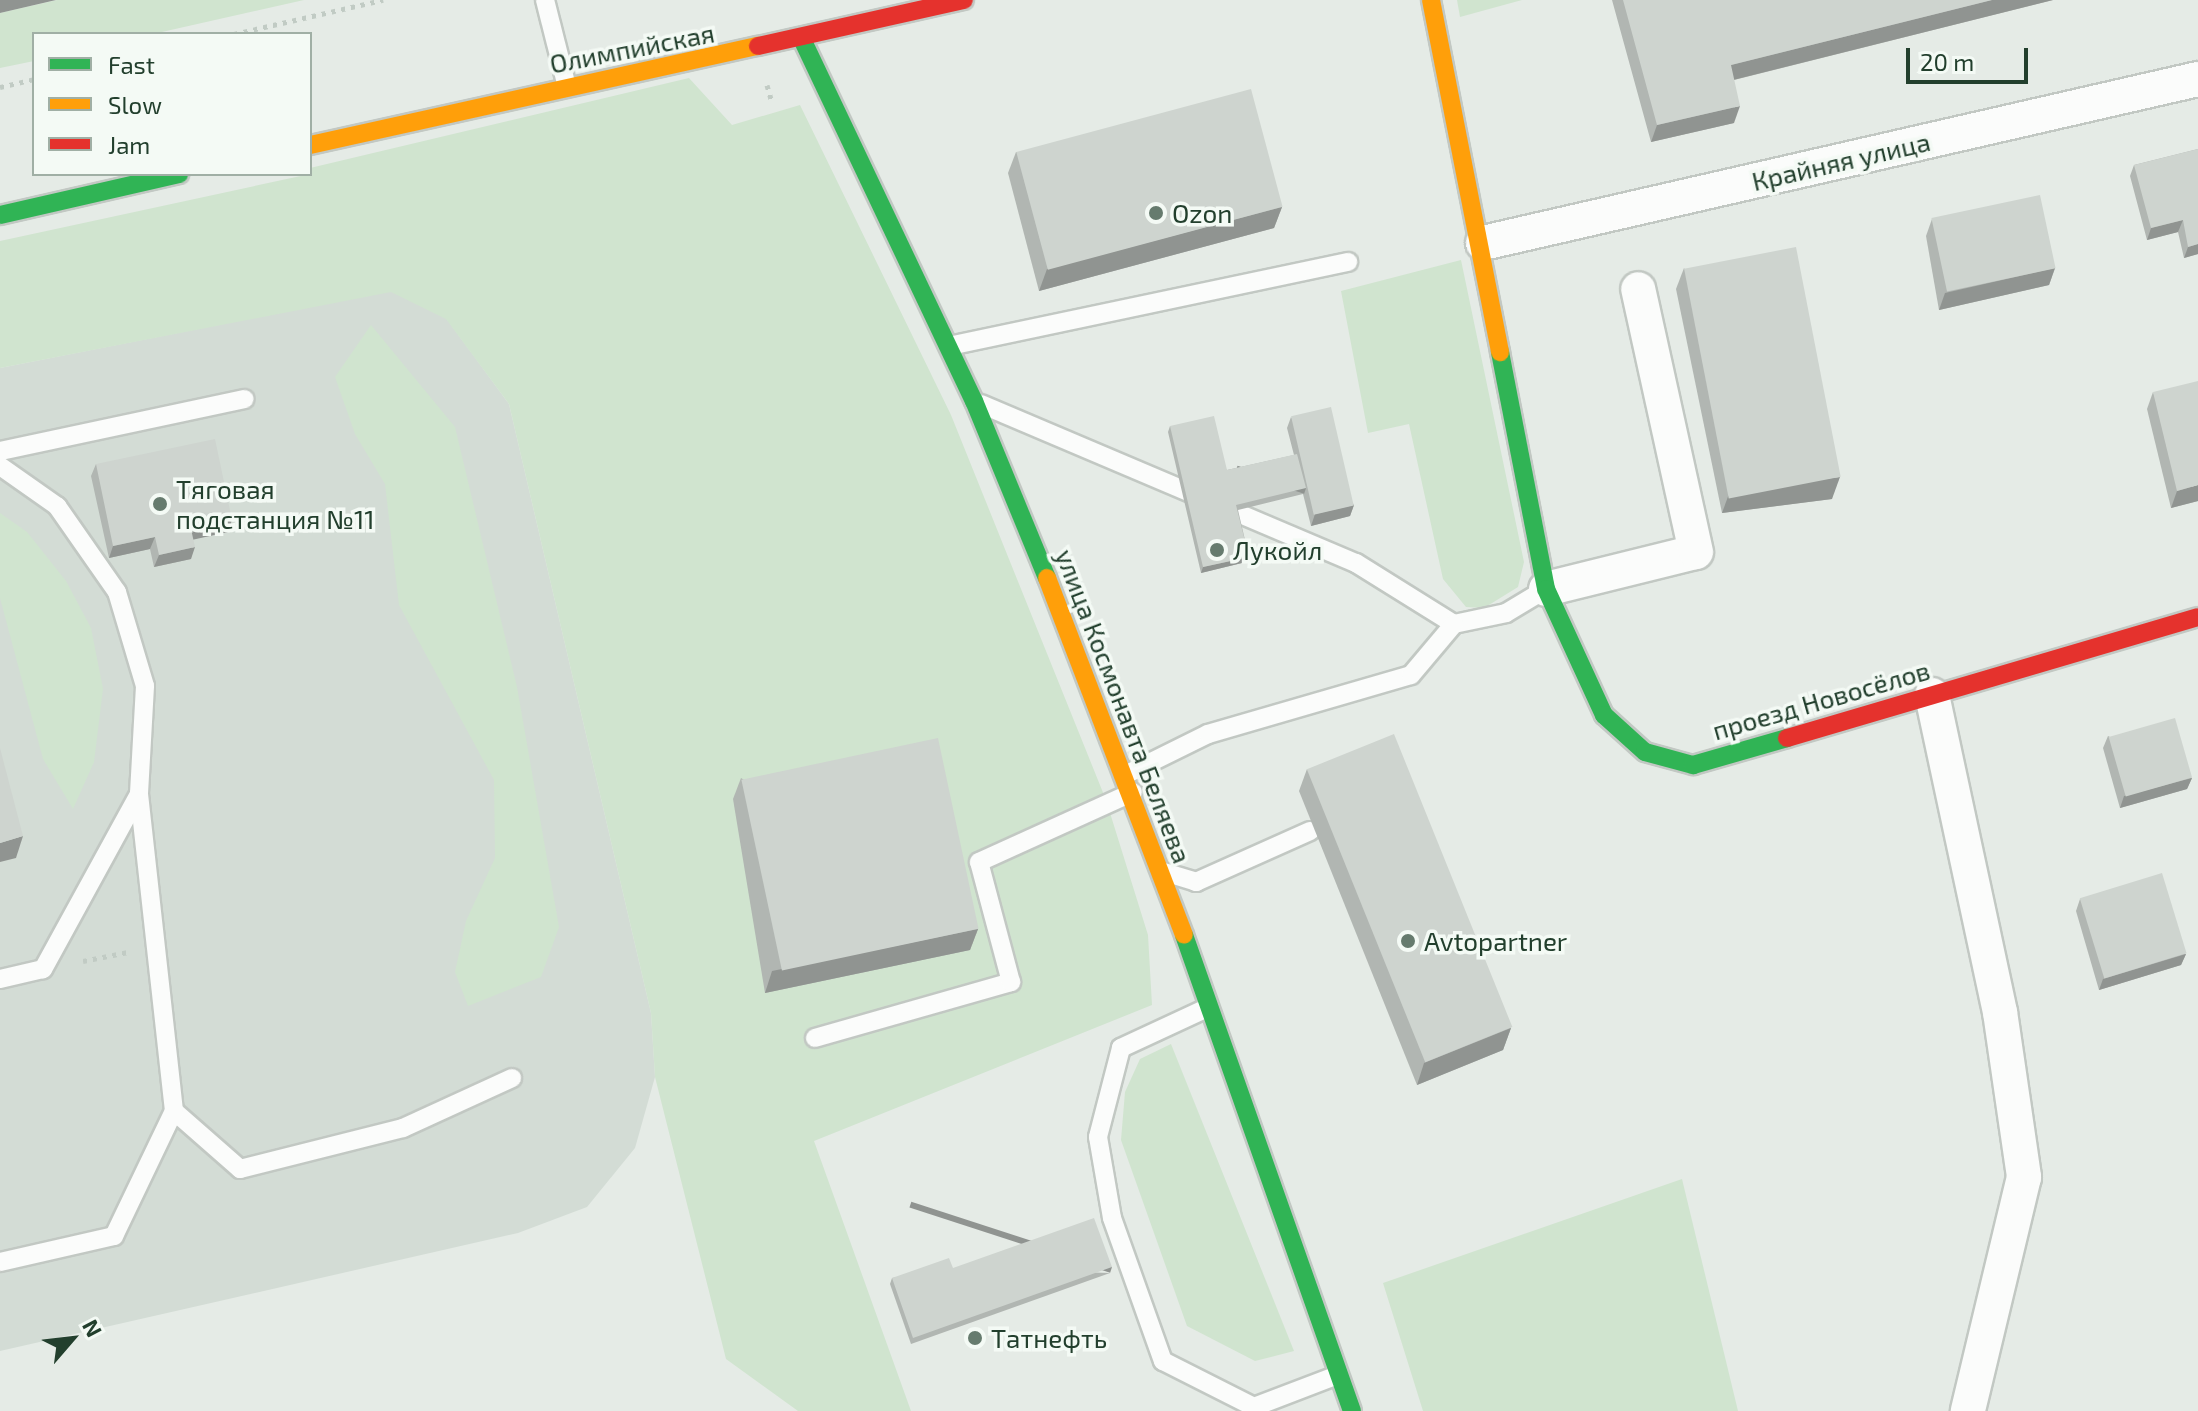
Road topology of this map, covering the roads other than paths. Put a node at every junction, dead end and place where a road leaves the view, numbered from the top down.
1 (545, 0) edge
2 (964, 0) edge
3 (1431, 0) edge
4 (802, 39) junction
5 (2198, 79) edge
6 (567, 87) junction
7 (312, 145) edge
8 (170, 176) edge
9 (0, 215) edge
10 (1483, 243) junction
11 (1348, 262) dead end
12 (1638, 289) dead end
13 (949, 346) junction
14 (245, 399) dead end
15 (974, 401) junction
16 (0, 451) edge
17 (0, 466) edge
18 (1546, 589) junction
19 (2198, 617) edge
20 (1454, 624) junction
21 (1932, 695) junction
22 (1127, 774) junction
23 (1133, 792) junction
24 (139, 794) junction
25 (1310, 831) dead end
26 (1161, 871) junction
27 (0, 979) edge
28 (1207, 1008) junction
29 (815, 1038) dead end
30 (512, 1078) dead end
31 (174, 1111) junction
32 (0, 1262) edge
33 (1339, 1374) junction
34 (1352, 1411) edge
35 (1968, 1411) edge

1 - 6 lane
2 - 4 street, Олимпийская
3 - 10 street, проезд Новосёлов
4 - 6 street, Олимпийская
4 - 13 street, улица Космонавта Беляева
5 - 10 street, Крайняя улица
6 - 7 street, Олимпийская
8 - 9 street
10 - 18 street, проезд Новосёлов
11 - 13 lane
12 - 18 street
13 - 15 street, улица Космонавта Беляева
14 - 16 lane
15 - 20 lane
15 - 22 street, улица Космонавта Беляева
17 - 24 lane
18 - 20 lane
18 - 21 street, проезд Новосёлов
19 - 21 street, проезд Новосёлов
20 - 22 lane
21 - 35 street
22 - 23 street, улица Космонавта Беляева
23 - 26 street, улица Космонавта Беляева
23 - 29 lane
24 - 27 lane
24 - 31 lane
25 - 26 lane
26 - 28 street, улица Космонавта Беляева
28 - 33 street, улица Космонавта Беляева
28 - 33 lane
30 - 31 lane
31 - 32 lane
33 - 34 street, улица Космонавта Беляева

